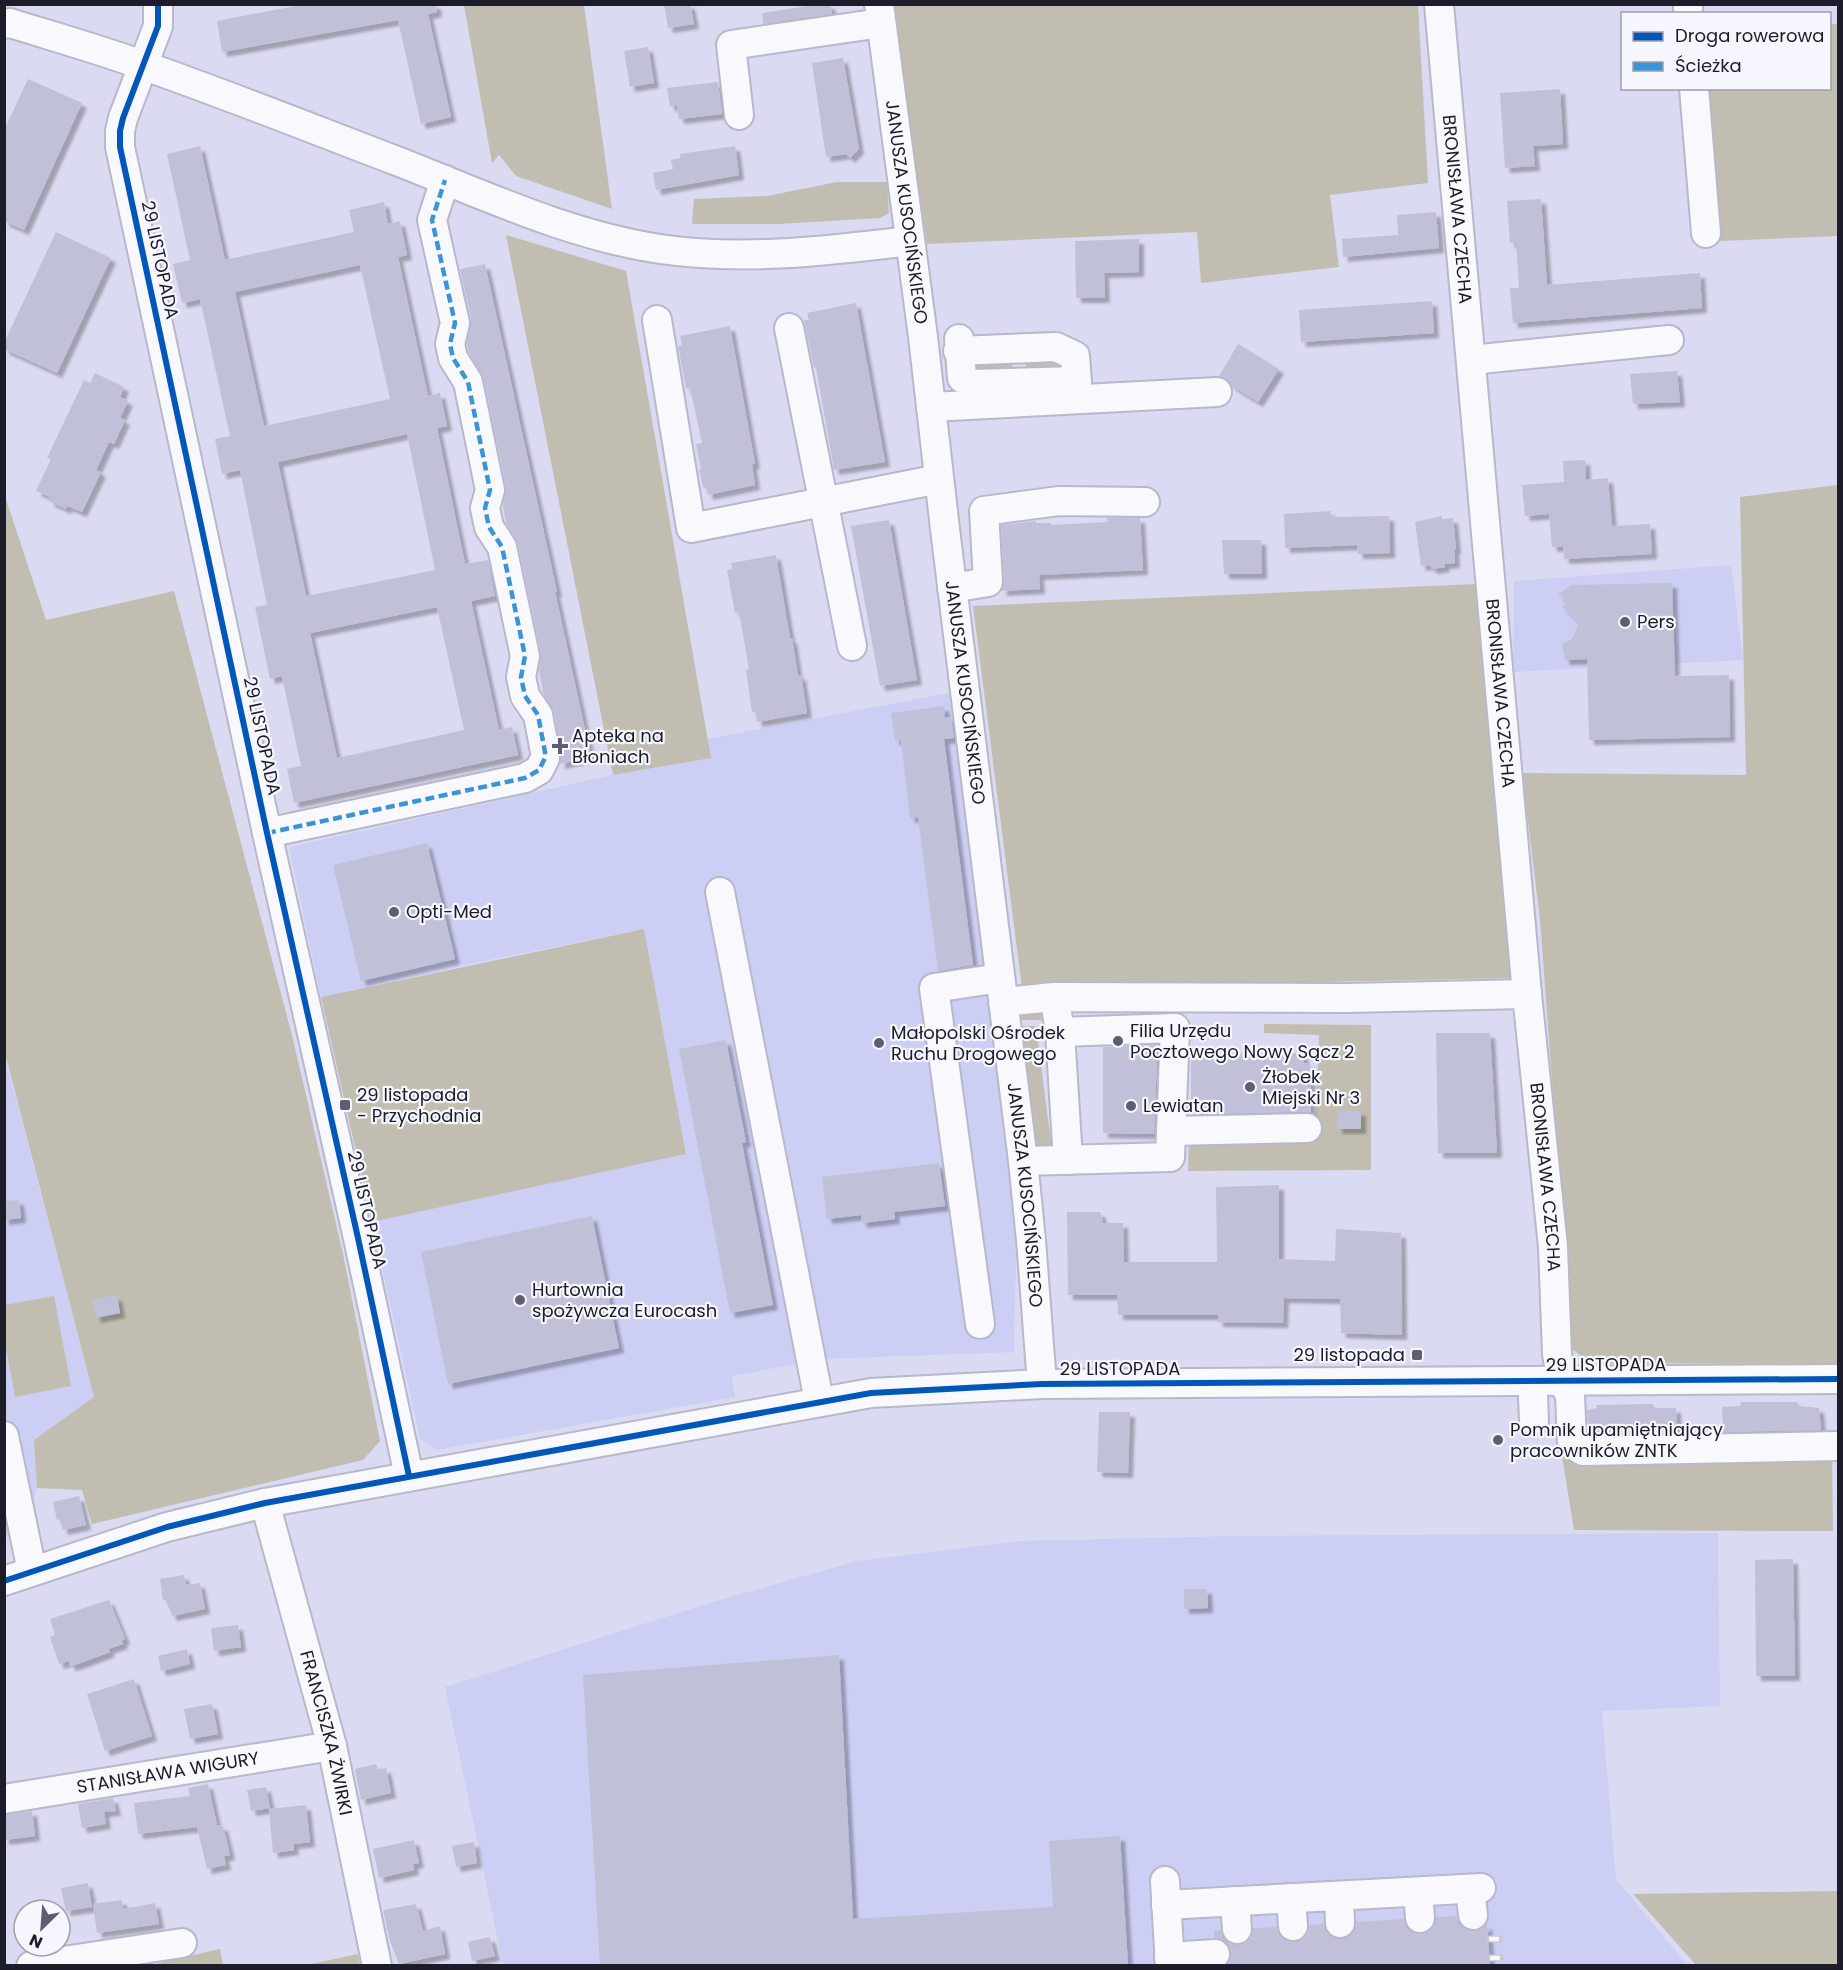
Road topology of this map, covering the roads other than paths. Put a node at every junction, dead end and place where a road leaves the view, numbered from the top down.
1 (158, 4) edge
2 (1439, 4) edge
3 (880, 14) edge
4 (4, 24) edge
5 (143, 65) junction
6 (1694, 90) edge
7 (739, 115) dead end
8 (445, 180) junction
9 (1706, 232) dead end
10 (910, 241) junction
11 (657, 320) dead end
12 (789, 328) dead end
13 (923, 337) junction
14 (1669, 340) dead end
15 (958, 345) junction
16 (1019, 348) junction
17 (1471, 360) junction
18 (1089, 375) dead end
19 (1019, 383) junction
20 (1217, 392) dead end
21 (931, 407) junction
22 (939, 479) junction
23 (825, 501) junction
24 (1145, 502) dead end
25 (952, 588) junction
26 (852, 646) dead end
27 (267, 833) junction
28 (720, 892) dead end
29 (1002, 990) junction
30 (1527, 994) junction
31 (1054, 997) junction
32 (1060, 1032) junction
33 (1307, 1128) dead end
34 (1171, 1131) junction
35 (1068, 1160) junction
36 (1023, 1161) junction
37 (980, 1324) dead end
38 (1839, 1379) edge
39 (1562, 1381) junction
40 (1042, 1384) junction
41 (819, 1401) junction
42 (4, 1436) edge
43 (1839, 1446) edge
44 (409, 1476) junction
45 (265, 1503) junction
46 (32, 1571) junction
47 (4, 1581) edge
48 (332, 1746) junction
49 (4, 1798) edge
50 (1474, 1897) dead end
51 (1235, 1901) junction
52 (1237, 1929) dead end
53 (182, 1943) dead end
54 (1215, 1954) dead end
55 (1169, 1961) edge
56 (31, 1965) edge
57 (377, 1965) edge

1 - 5 street, 29 LISTOPADA
2 - 17 street, BRONISŁAWA CZECHA
3 - 7 street
3 - 10 street, JANUSZA KUSOCIŃSKIEGO
4 - 5 street
5 - 8 street
5 - 27 street, 29 LISTOPADA
6 - 9 street
8 - 10 street
8 - 27 street
10 - 13 street, JANUSZA KUSOCIŃSKIEGO
11 - 23 street
12 - 23 street
13 - 15 street
13 - 21 street, JANUSZA KUSOCIŃSKIEGO
14 - 17 street
15 - 16 street
15 - 18 street
15 - 19 street
16 - 19 street
16 - 19 street
17 - 30 street, BRONISŁAWA CZECHA
20 - 21 street
21 - 22 street, JANUSZA KUSOCIŃSKIEGO
22 - 23 street
22 - 25 street, JANUSZA KUSOCIŃSKIEGO
23 - 26 street
24 - 25 street
25 - 29 street, JANUSZA KUSOCIŃSKIEGO
27 - 44 street, 29 LISTOPADA
28 - 41 street
29 - 31 street
29 - 36 street, JANUSZA KUSOCIŃSKIEGO
29 - 37 street
30 - 31 street
30 - 39 street, BRONISŁAWA CZECHA
31 - 32 street
32 - 34 street
32 - 35 street
33 - 34 street
34 - 35 street
35 - 36 street
36 - 40 street, JANUSZA KUSOCIŃSKIEGO
38 - 39 street, 29 LISTOPADA
39 - 40 street, 29 LISTOPADA
39 - 43 street, BRONISŁAWA CZECHA
40 - 41 street, 29 LISTOPADA
41 - 44 street, 29 LISTOPADA
42 - 46 street
44 - 45 street, 29 LISTOPADA
45 - 46 street, 29 LISTOPADA
45 - 48 street, FRANCISZKA ŻWIRKI
46 - 47 street, 29 LISTOPADA
48 - 49 street, STANISŁAWA WIGURY
48 - 57 street, FRANCISZKA ŻWIRKI
50 - 51 street
51 - 52 street
51 - 55 street
53 - 56 street
54 - 55 street

